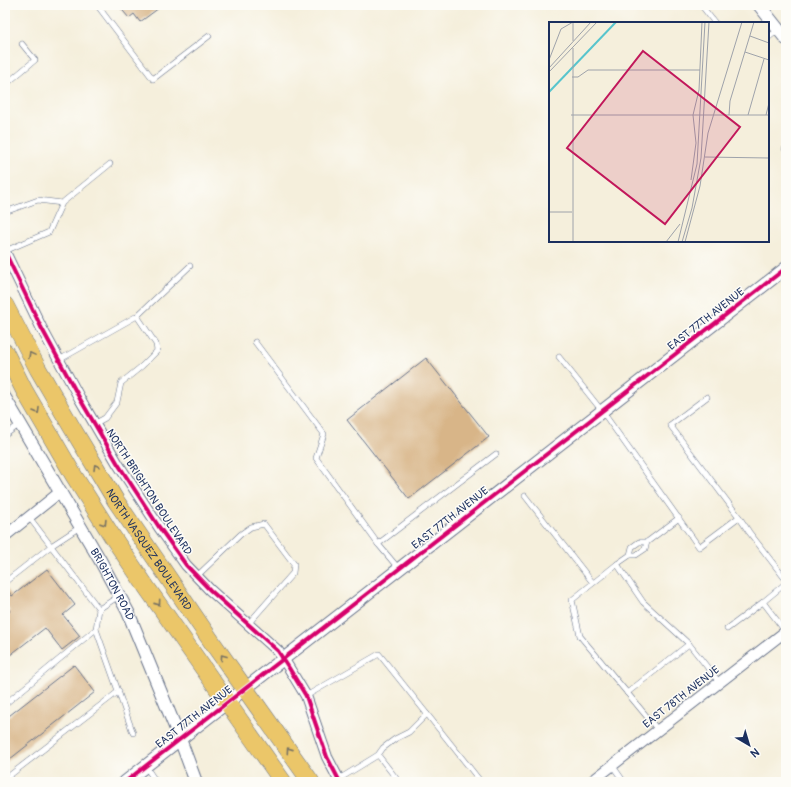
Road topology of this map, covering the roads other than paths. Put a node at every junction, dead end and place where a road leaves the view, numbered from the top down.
1 (97, 5) edge
2 (701, 5) edge
3 (759, 5) edge
4 (714, 22) edge
5 (778, 30) junction
6 (209, 36) dead end
7 (769, 37) edge
8 (786, 39) edge
9 (22, 44) dead end
10 (5, 85) edge
11 (110, 164) dead end
12 (62, 204) junction
13 (5, 212) edge
14 (5, 251) edge
15 (190, 266) dead end
16 (786, 268) edge
17 (5, 305) edge
18 (137, 316) junction
19 (255, 342) dead end
20 (5, 352) edge
21 (559, 357) dead end
22 (59, 360) junction
23 (707, 397) dead end
24 (5, 398) edge
25 (602, 412) junction
26 (20, 424) junction
27 (94, 424) junction
28 (5, 435) edge
29 (496, 454) dead end
30 (60, 492) junction
31 (526, 496) dead end
32 (29, 517) junction
33 (738, 517) junction
34 (679, 518) junction
35 (80, 527) junction
36 (5, 536) edge
37 (647, 542) junction
38 (378, 544) junction
39 (51, 546) junction
40 (630, 555) junction
41 (617, 564) junction
42 (399, 569) junction
43 (197, 576) junction
44 (5, 582) edge
45 (786, 582) edge
46 (592, 583) junction
47 (119, 596) junction
48 (763, 602) junction
49 (99, 609) junction
50 (248, 624) junction
51 (96, 629) junction
52 (727, 630) dead end
53 (786, 631) edge
54 (689, 644) junction
55 (284, 659) junction
56 (720, 682) junction
57 (246, 688) junction
58 (118, 691) junction
59 (627, 693) junction
60 (306, 696) junction
61 (227, 703) junction
62 (5, 704) edge
63 (427, 714) junction
64 (658, 730) junction
65 (133, 733) dead end
66 (180, 739) junction
67 (378, 755) junction
68 (612, 765) junction
69 (145, 766) junction
70 (5, 779) edge
71 (339, 780) edge
72 (125, 782) edge
73 (156, 782) edge
74 (196, 782) edge
75 (283, 782) edge
76 (311, 782) edge
77 (399, 782) edge
78 (481, 782) edge
79 (591, 782) edge
80 (624, 782) edge

1 - 6 lane
2 - 4 lane
3 - 5 street
5 - 7 lane
5 - 8 street
9 - 10 lane
11 - 12 lane
12 - 13 lane
12 - 14 lane
14 - 22 street, NORTH BRIGHTON BOULEVARD
15 - 18 lane
16 - 25 street, EAST 77TH AVENUE
57 -> 17 highway, NORTH VASQUEZ BOULEVARD
18 - 22 lane
18 - 27 lane
19 - 38 lane
20 -> 61 highway, NORTH VASQUEZ BOULEVARD
21 - 25 lane
22 - 27 street, NORTH BRIGHTON BOULEVARD
23 - 33 lane
24 - 26 street, BRIGHTON ROAD
25 - 34 lane
25 - 42 street, EAST 77TH AVENUE
26 - 28 lane
26 - 30 street, BRIGHTON ROAD
27 - 43 street, NORTH BRIGHTON BOULEVARD
29 - 38 lane
30 - 32 street
30 - 35 street, BRIGHTON ROAD
31 - 46 lane
32 - 36 street
32 - 39 lane
33 - 34 lane
33 - 45 lane
34 - 37 lane
35 - 39 lane
35 - 47 street, BRIGHTON ROAD
37 - 40 lane
37 - 40 lane
38 - 42 lane
39 - 44 lane
39 - 49 lane
40 - 41 lane
41 - 46 lane
41 - 54 lane
42 - 55 street, EAST 77TH AVENUE
43 - 50 street, NORTH BRIGHTON BOULEVARD
43 - 50 lane
45 - 48 lane
46 - 59 lane
47 - 49 lane
47 - 66 street, BRIGHTON ROAD
48 - 52 lane
48 - 53 lane
49 - 51 lane
50 - 55 street, NORTH BRIGHTON BOULEVARD
51 - 58 lane
51 - 62 lane
53 - 56 street, EAST 78TH AVENUE
54 - 56 lane
54 - 59 lane
55 - 57 street, EAST 77TH AVENUE
55 - 60 street, NORTH BRIGHTON BOULEVARD
56 - 64 street, EAST 78TH AVENUE
57 - 61 street, EAST 77TH AVENUE
76 -> 57 highway, NORTH VASQUEZ BOULEVARD
58 - 65 lane
58 - 70 lane
59 - 64 lane
60 - 63 lane
60 - 71 street, NORTH BRIGHTON BOULEVARD
61 - 66 street, EAST 77TH AVENUE
61 - 75 highway, NORTH VASQUEZ BOULEVARD
63 - 67 lane
63 - 78 lane
64 - 68 street, EAST 78TH AVENUE
66 - 69 street, EAST 77TH AVENUE
66 - 74 street, BRIGHTON ROAD
67 - 71 lane
67 - 77 lane
68 - 79 street, EAST 78TH AVENUE
68 - 80 lane
69 - 72 street, EAST 77TH AVENUE
69 - 73 lane

